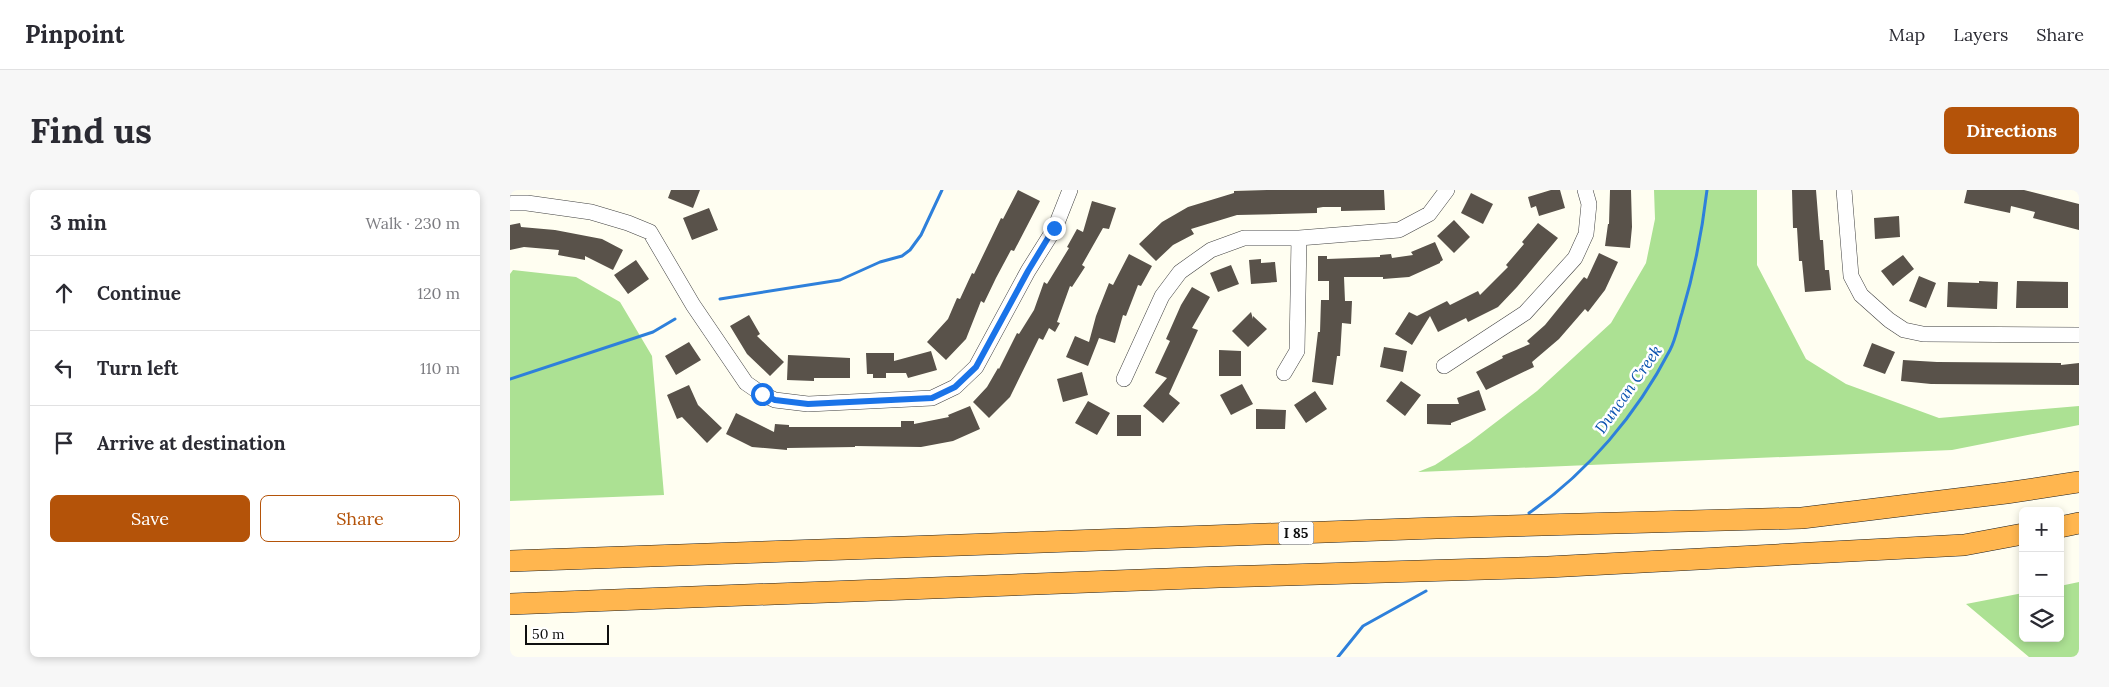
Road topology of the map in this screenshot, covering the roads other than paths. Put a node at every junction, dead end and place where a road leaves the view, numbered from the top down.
1 (1070, 190) edge
2 (1447, 190) edge
3 (1585, 190) edge
4 (1844, 190) edge
5 (510, 203) edge
6 (1299, 238) junction
7 (2079, 335) edge
8 (1444, 366) dead end
9 (1284, 373) dead end
10 (1124, 379) dead end
11 (2079, 482) edge
12 (2079, 523) edge
13 (2064, 526) edge
14 (2019, 535) edge
15 (510, 561) edge
16 (510, 604) edge

1 - 5 street
2 - 6 street
3 - 8 street
4 - 7 street
6 - 9 street
6 - 10 street
11 - 15 highway, I 85
12 - 13 highway
14 - 16 highway

